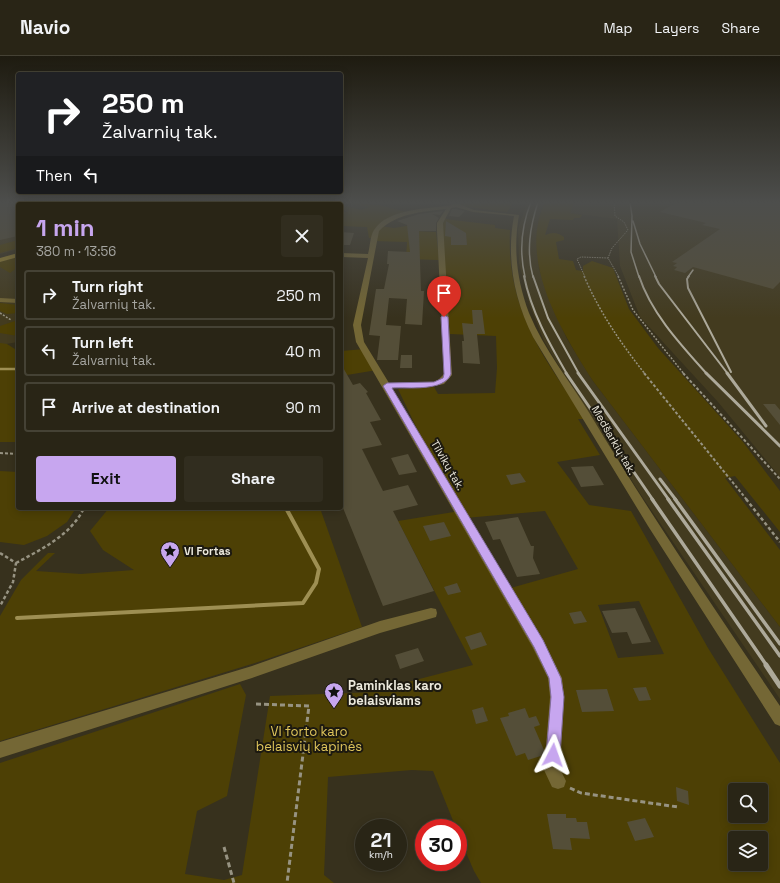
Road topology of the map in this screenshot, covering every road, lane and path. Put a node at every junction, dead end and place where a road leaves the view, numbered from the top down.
1 (374, 241) edge
2 (441, 241) edge
3 (513, 241) edge
4 (619, 241) edge
5 (16, 252) edge
6 (343, 255) edge
7 (0, 256) edge
8 (16, 256) edge
9 (370, 256) junction
10 (608, 258) junction
11 (0, 260) edge
12 (0, 300) edge
13 (16, 301) edge
14 (0, 313) edge
15 (11, 320) dead end
16 (387, 386) junction
17 (0, 453) edge
18 (16, 454) edge
19 (780, 478) edge
20 (83, 510) edge
21 (780, 542) edge
22 (0, 553) edge
23 (16, 563) junction
24 (0, 606) edge
25 (431, 613) dead end
26 (256, 704) dead end
27 (780, 719) edge
28 (0, 750) edge
29 (558, 781) joint
30 (678, 807) dead end
31 (224, 847) dead end
32 (234, 883) edge
33 (287, 883) edge

1 - 9 street, Tilvikų tak.
2 - 16 street
3 - 27 street, Medšarkių tak.
4 - 10 path
5 - 7 main road
6 - 9 street
8 - 11 main road
9 - 16 street, Tilvikų tak.
10 - 19 path
10 - 21 path
12 - 13 street
14 - 15 path
16 - 29 street, Tilvikų tak.
17 - 18 path
20 - 23 path
22 - 23 path
23 - 24 path
25 - 28 street
26 - 33 path
29 - 30 path
31 - 32 path

